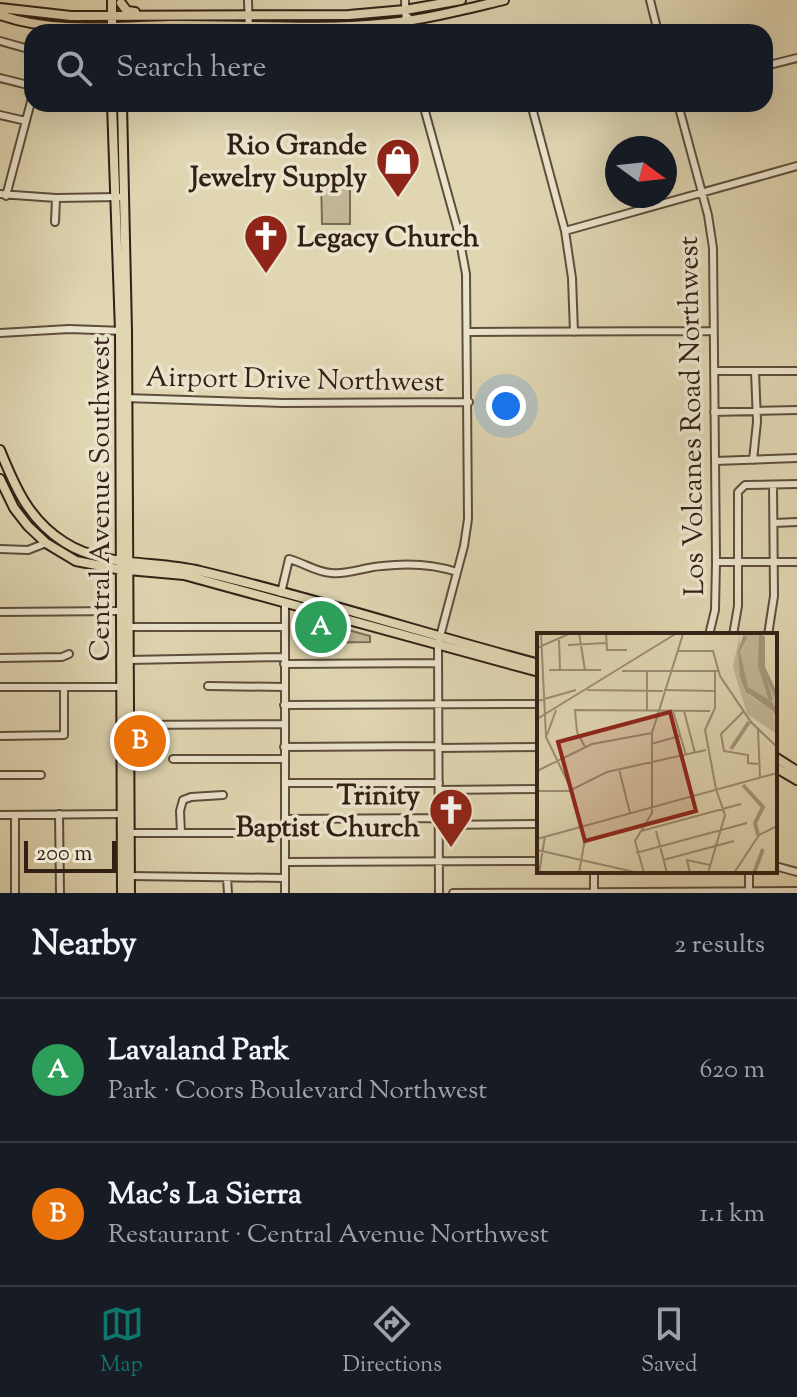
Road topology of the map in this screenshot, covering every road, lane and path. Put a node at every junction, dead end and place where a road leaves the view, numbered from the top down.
1 (248, 0) edge
2 (461, 0) edge
3 (504, 0) edge
4 (650, 0) edge
5 (118, 1) edge
6 (0, 8) edge
7 (0, 15) edge
8 (181, 17) junction
9 (407, 18) edge
10 (33, 24) edge
11 (110, 24) edge
12 (116, 24) edge
13 (124, 24) edge
14 (249, 24) edge
15 (377, 24) edge
16 (656, 24) edge
17 (0, 41) edge
18 (24, 48) edge
19 (797, 58) edge
20 (773, 64) edge
21 (0, 78) edge
22 (24, 84) edge
23 (28, 112) edge
24 (113, 112) edge
25 (122, 112) edge
26 (425, 112) edge
27 (533, 112) edge
28 (680, 112) edge
29 (0, 115) edge
30 (26, 121) junction
31 (797, 166) edge
32 (702, 193) junction
33 (3, 195) edge
34 (118, 197) junction
35 (56, 198) junction
36 (55, 222) dead end
37 (565, 231) junction
38 (124, 331) junction
39 (713, 331) junction
40 (469, 332) junction
41 (574, 332) junction
42 (0, 333) edge
43 (714, 371) junction
44 (755, 371) junction
45 (797, 371) edge
46 (124, 398) junction
47 (469, 402) junction
48 (797, 410) edge
49 (756, 411) junction
50 (714, 412) junction
51 (0, 450) edge
52 (797, 458) edge
53 (753, 460) junction
54 (715, 461) junction
55 (0, 479) edge
56 (797, 484) edge
57 (773, 485) junction
58 (797, 522) edge
59 (774, 523) junction
60 (28, 526) junction
61 (46, 543) junction
62 (129, 548) junction
63 (0, 549) edge
64 (19, 549) junction
65 (76, 561) junction
66 (716, 562) junction
67 (738, 562) junction
68 (774, 562) junction
69 (797, 562) edge
70 (124, 566) junction
71 (148, 567) junction
72 (185, 572) junction
73 (457, 572) junction
74 (120, 585) junction
75 (128, 598) junction
76 (283, 598) junction
77 (120, 611) junction
78 (0, 612) edge
79 (129, 627) junction
80 (284, 627) junction
81 (709, 633) edge
82 (733, 633) edge
83 (768, 633) edge
84 (439, 640) junction
85 (69, 654) dead end
86 (0, 658) edge
87 (129, 660) junction
88 (284, 660) junction
89 (438, 663) junction
90 (537, 664) edge
91 (537, 671) edge
92 (208, 686) dead end
93 (0, 687) edge
94 (64, 687) junction
95 (122, 687) junction
96 (284, 687) junction
97 (537, 704) edge
98 (284, 705) junction
99 (439, 705) junction
100 (284, 724) junction
101 (126, 726) junction
102 (0, 736) edge
103 (284, 747) junction
104 (439, 747) junction
105 (537, 747) edge
106 (777, 758) edge
107 (173, 759) dead end
108 (284, 759) junction
109 (777, 768) edge
110 (797, 771) edge
111 (0, 775) edge
112 (41, 775) dead end
113 (797, 780) edge
114 (285, 783) junction
115 (439, 786) junction
116 (537, 789) edge
117 (223, 795) dead end
118 (59, 814) junction
119 (123, 814) junction
120 (0, 815) edge
121 (15, 815) junction
122 (285, 819) junction
123 (439, 822) junction
124 (537, 824) edge
125 (130, 833) junction
126 (181, 833) junction
127 (285, 833) junction
128 (439, 861) junction
129 (537, 861) edge
130 (285, 862) junction
131 (777, 867) edge
132 (797, 872) edge
133 (130, 876) junction
134 (227, 878) junction
135 (285, 878) junction
136 (797, 891) edge
137 (594, 892) edge
138 (749, 892) edge
139 (15, 893) edge
140 (60, 893) edge
141 (122, 893) edge
142 (130, 893) edge
143 (228, 893) edge
144 (285, 893) edge
145 (439, 893) edge
146 (453, 893) edge

1 - 14 street
2 - 9 main road
3 - 9 main road
4 - 16 street
5 - 8 main road
5 - 12 main road
6 - 11 main road
7 - 10 main road
8 - 13 main road
8 - 14 main road
9 - 14 main road
9 - 15 main road
17 - 18 street
19 - 20 street
21 - 22 street
23 - 30 street
24 - 34 main road
25 - 34 main road
26 - 40 street
27 - 37 street
28 - 32 street, Los Volcanes Road Northwest
29 - 30 street
30 - 33 street
31 - 32 street
32 - 37 street
32 - 39 street, Los Volcanes Road Northwest
33 - 35 street
34 - 35 street
34 - 38 main road, Central Avenue Southwest
35 - 36 street
37 - 41 street
38 - 42 street
38 - 46 main road, Central Avenue Southwest
39 - 41 street, Airport Drive Northwest
39 - 43 street, Los Volcanes Road Northwest
40 - 41 street, Airport Drive Northwest
40 - 47 street
43 - 44 street
43 - 50 street, Los Volcanes Road Northwest
44 - 45 street
44 - 49 street
46 - 47 street, Airport Drive Northwest
46 - 62 main road
46 - 70 main road, Central Avenue Southwest
47 - 73 street
48 - 49 street
49 - 50 street
49 - 53 street
50 - 54 street, Los Volcanes Road Northwest
51 - 70 main road
52 - 53 street
53 - 54 street
54 - 66 street, Los Volcanes Road Northwest
55 - 60 main road
56 - 57 street
57 - 59 street
57 - 67 street
58 - 59 street
59 - 68 street
60 - 61 main road
60 - 64 street
61 - 64 street
61 - 65 main road
62 - 70 main road
62 - 71 main road
63 - 64 street
65 - 70 main road
65 - 74 main road
66 - 67 street
66 - 81 street, Los Volcanes Road Northwest
67 - 68 street
67 - 82 street
68 - 69 street
68 - 83 street
70 - 71 main road
70 - 74 main road, Central Avenue Southwest
70 - 75 main road
71 - 72 main road
71 - 75 main road
72 - 76 main road
72 - 76 main road
73 - 76 street
73 - 84 street
74 - 77 main road, Central Avenue Southwest
75 - 79 main road
76 - 80 street
76 - 84 main road
76 - 84 main road
77 - 78 street
77 - 95 main road, Central Avenue Southwest
79 - 80 street
79 - 87 main road
80 - 88 street
84 - 89 street
84 - 90 main road
84 - 91 main road
85 - 86 street
87 - 88 street
87 - 101 main road
88 - 89 street
88 - 96 street
89 - 99 street
92 - 96 street
93 - 94 street
94 - 95 street
94 - 102 street
95 - 101 main road, Central Avenue Southwest
96 - 98 street
97 - 99 street
98 - 99 street
98 - 100 street
99 - 104 street
100 - 101 street
100 - 103 street
101 - 119 main road, Central Avenue Southwest
101 - 125 main road
103 - 104 street
103 - 108 street
104 - 105 street
104 - 115 street
106 - 110 main road
107 - 108 street
108 - 114 street
109 - 113 main road
111 - 112 street
114 - 115 street
114 - 122 street
115 - 116 street
115 - 123 street
117 - 126 street
118 - 119 street
118 - 121 street
118 - 140 street
119 - 141 main road, Central Avenue Southwest
120 - 121 street
121 - 139 street
122 - 123 street
122 - 127 street
123 - 124 street
123 - 128 street
125 - 126 street
125 - 133 main road
126 - 127 street
127 - 130 street
128 - 129 street
128 - 130 street
128 - 145 street
130 - 135 street
131 - 132 street
133 - 134 street
133 - 142 main road
134 - 135 street
134 - 143 street
135 - 144 street
136 - 138 street
137 - 138 street
137 - 146 street

